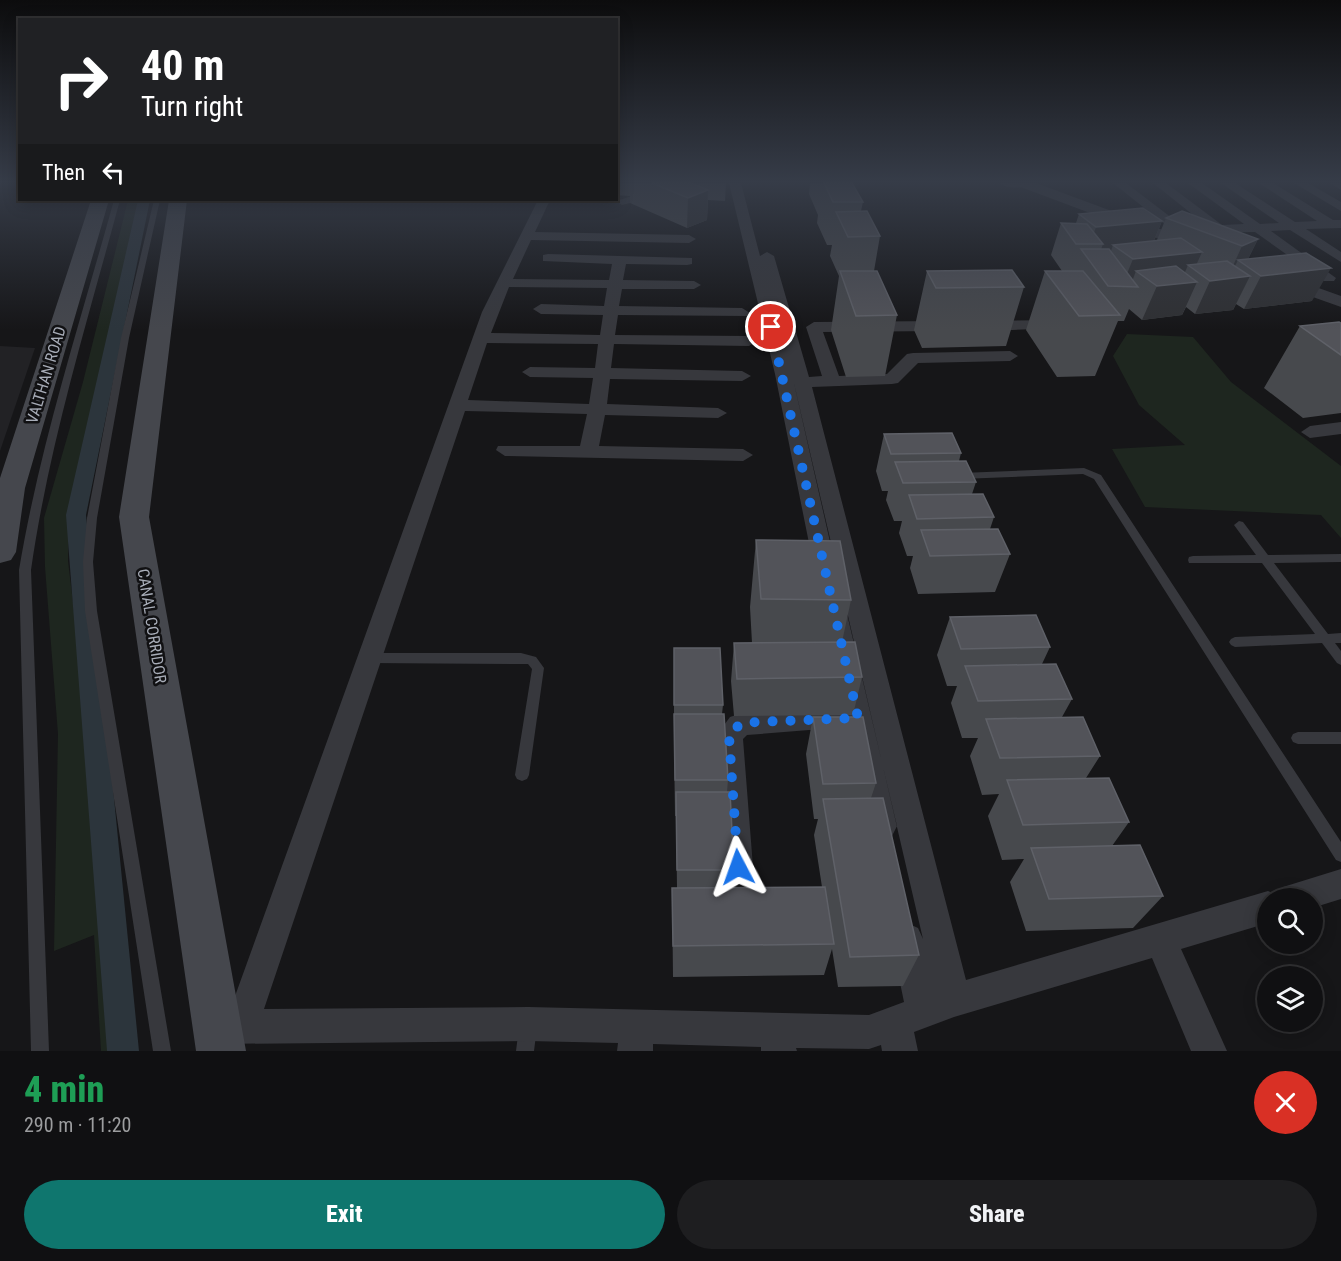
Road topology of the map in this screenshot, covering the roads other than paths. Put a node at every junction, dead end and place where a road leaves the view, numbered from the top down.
1 (90, 232) edge
2 (109, 232) edge
3 (149, 232) edge
4 (174, 232) edge
5 (529, 232) edge
6 (747, 232) edge
7 (761, 232) edge
8 (1163, 232) edge
9 (1178, 232) edge
10 (1263, 232) edge
11 (1302, 232) edge
12 (527, 236) junction
13 (689, 239) dead end
14 (548, 258) dead end
15 (1341, 258) edge
16 (620, 260) junction
17 (687, 261) dead end
18 (1269, 270) edge
19 (1329, 278) edge
20 (504, 283) junction
21 (615, 284) junction
22 (694, 285) dead end
23 (1340, 297) edge
24 (541, 309) dead end
25 (611, 310) junction
26 (742, 313) dead end
27 (1053, 326) edge
28 (481, 338) junction
29 (607, 340) junction
30 (750, 341) dead end
31 (1010, 356) dead end
32 (530, 372) dead end
33 (602, 372) junction
34 (742, 376) dead end
35 (832, 381) junction
36 (802, 382) junction
37 (458, 405) junction
38 (599, 409) junction
39 (718, 413) dead end
40 (1341, 428) edge
41 (1310, 432) dead end
42 (505, 450) dead end
43 (588, 452) junction
44 (743, 455) dead end
45 (945, 477) edge
46 (1239, 525) dead end
47 (1, 545) edge
48 (1341, 558) edge
49 (1264, 559) junction
50 (1193, 560) dead end
51 (1341, 638) edge
52 (1324, 639) junction
53 (1235, 642) dead end
54 (368, 658) junction
55 (1341, 660) edge
56 (858, 718) junction
57 (1298, 738) dead end
58 (1341, 738) edge
59 (522, 775) dead end
60 (886, 842) edge
61 (1341, 855) edge
62 (738, 867) dead end
63 (1341, 884) edge
64 (1323, 889) edge
65 (1257, 910) edge
66 (903, 921) edge
67 (1160, 939) junction
68 (954, 1000) junction
69 (906, 1028) edge
70 (226, 1035) edge
71 (527, 1038) edge
72 (636, 1039) edge
73 (778, 1040) edge
74 (39, 1051) edge
75 (162, 1051) edge
76 (1209, 1051) edge

1 - 47 main road, VALTHAN ROAD
2 - 74 lane
3 - 75 lane
4 - 70 main road, CANAL CORRIDOR
5 - 12 street
6 - 56 street
7 - 36 street
8 - 9 street
10 - 19 street
11 - 15 street
12 - 13 street
12 - 20 street
14 - 16 street
16 - 17 street
16 - 21 street
18 - 23 street
20 - 21 street
20 - 28 street
21 - 22 street
21 - 25 street
24 - 25 street
25 - 26 street
25 - 29 street
27 - 35 street
28 - 29 street
28 - 37 street
29 - 30 street
29 - 33 street
31 - 35 street
32 - 33 street
33 - 34 street
33 - 38 street
35 - 36 street
36 - 68 street
37 - 38 street
37 - 54 street
38 - 39 street
38 - 43 street
40 - 41 street
42 - 43 street
43 - 44 street
45 - 61 lane
46 - 49 lane
48 - 49 lane
49 - 50 lane
49 - 52 lane
51 - 52 lane
52 - 53 lane
52 - 55 lane
54 - 59 lane
54 - 70 street
56 - 60 street
56 - 62 street
57 - 58 lane
63 - 64 street
65 - 67 street
66 - 69 street
67 - 68 street
67 - 76 street
68 - 69 street
69 - 73 street
70 - 71 street
71 - 72 street
72 - 73 street

